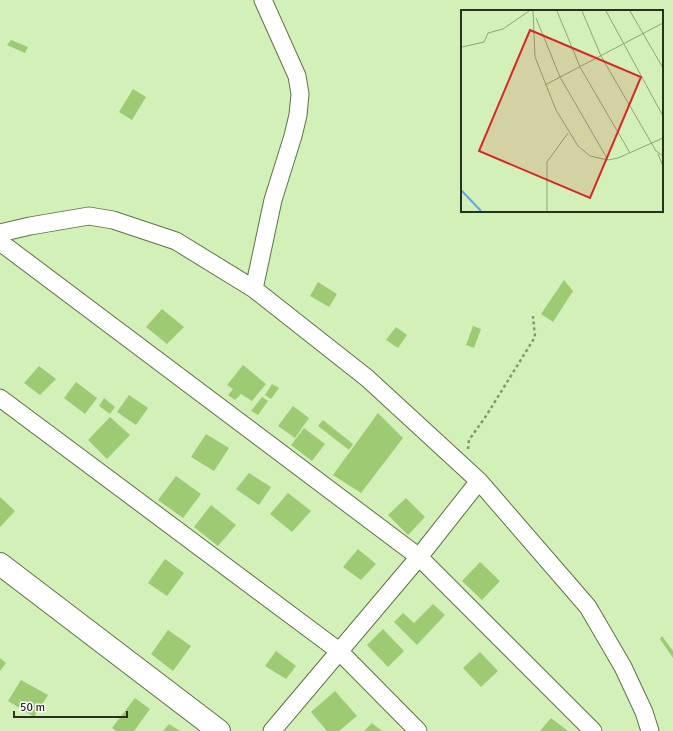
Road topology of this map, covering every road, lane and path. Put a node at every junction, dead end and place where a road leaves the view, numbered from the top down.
1 (263, 0) edge
2 (0, 233) edge
3 (0, 242) edge
4 (254, 289) junction
5 (533, 316) dead end
6 (0, 398) edge
7 (465, 469) junction
8 (478, 481) junction
9 (419, 557) junction
10 (0, 564) edge
11 (339, 650) junction
12 (219, 731) edge
13 (272, 731) edge
14 (418, 731) edge
15 (593, 731) edge
16 (650, 731) edge

1 - 4 street
2 - 4 street
3 - 9 street
4 - 7 street
5 - 7 path
6 - 11 street
7 - 8 street
8 - 9 street
8 - 16 street
9 - 11 street
9 - 15 street
10 - 12 street
11 - 13 street
11 - 14 street

